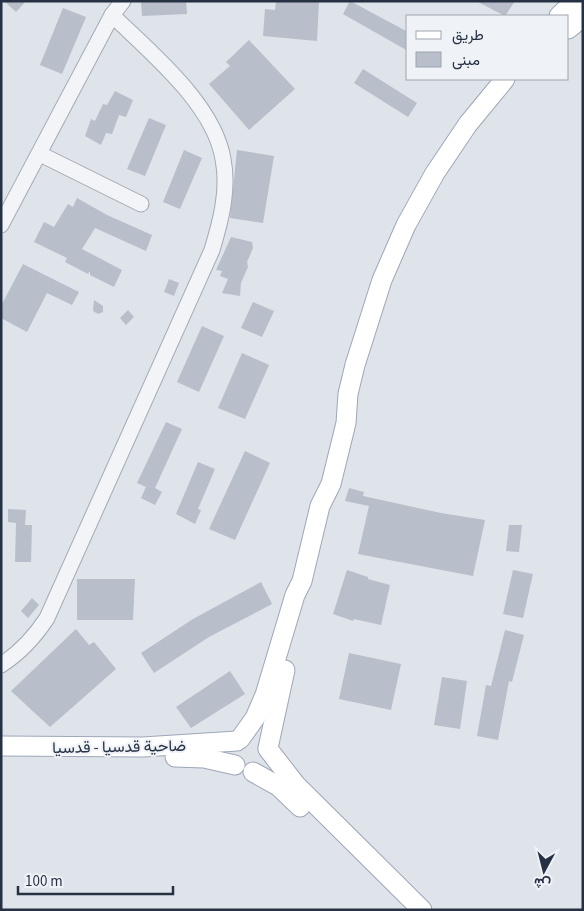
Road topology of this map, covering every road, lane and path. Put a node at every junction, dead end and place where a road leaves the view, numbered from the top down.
1 (575, 1) edge
2 (115, 7) edge
3 (559, 15) edge
4 (583, 17) edge
5 (569, 28) edge
6 (504, 80) edge
7 (40, 154) junction
8 (141, 204) dead end
9 (1, 225) edge
10 (302, 581) junction
11 (1, 665) edge
12 (239, 740) junction
13 (1, 746) edge
14 (268, 748) junction
15 (1, 755) edge
16 (235, 765) junction
17 (253, 772) junction
18 (404, 910) edge
19 (422, 910) edge

1 - 3 main road
2 - 7 street
2 - 11 street
4 - 5 main road
6 - 10 main road
7 - 8 street
7 - 9 street
10 - 12 main road
10 - 14 main road
12 - 13 main road, ضاحية قدسيا - قدسيا
12 - 14 main road
12 - 16 main road
14 - 17 main road
14 - 19 main road
15 - 16 main road, ضاحية قدسيا - قدسيا
16 - 17 main road
17 - 18 main road

